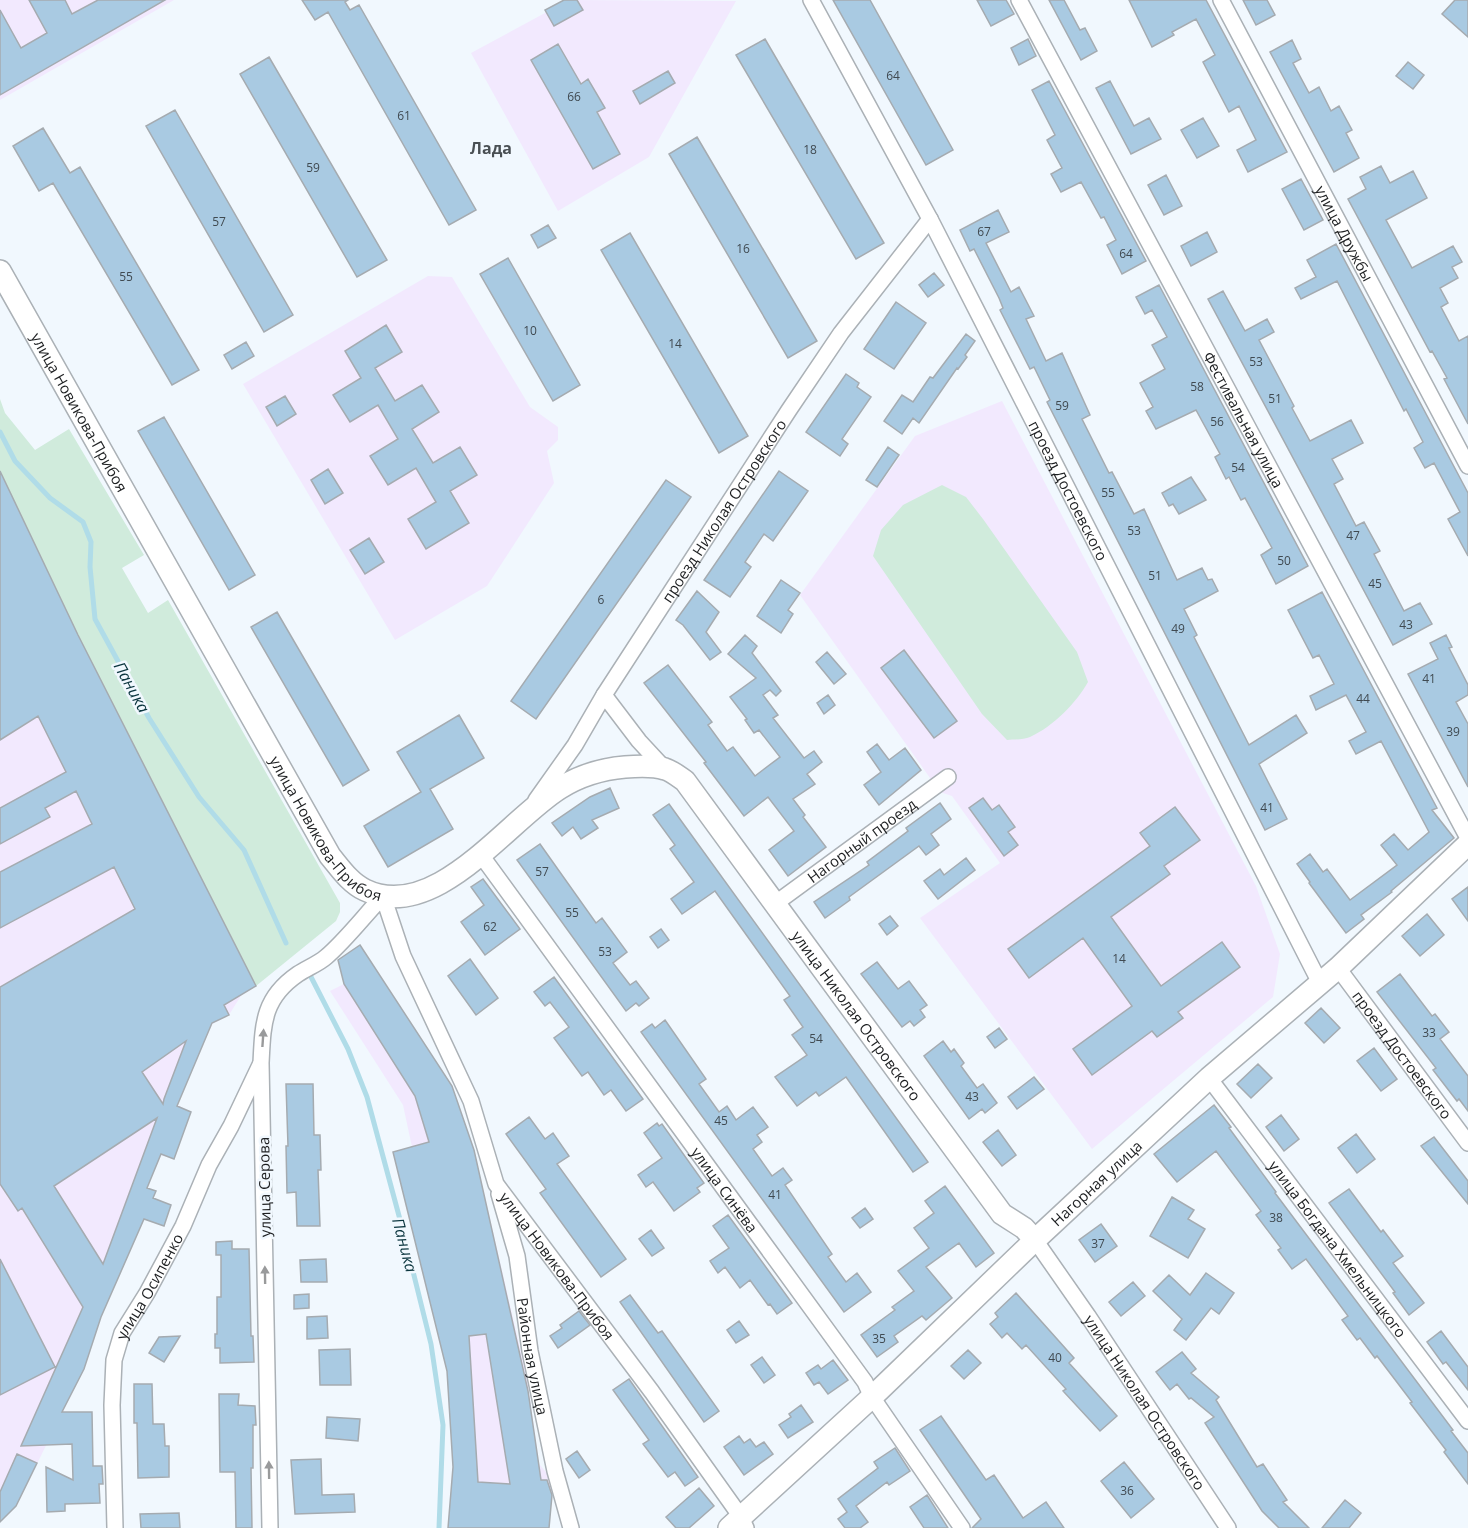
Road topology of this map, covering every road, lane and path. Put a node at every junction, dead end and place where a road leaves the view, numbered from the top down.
1 (811, 0) edge
2 (1018, 0) edge
3 (1221, 0) edge
4 (930, 219) junction
5 (0, 271) edge
6 (1468, 466) edge
7 (604, 695) junction
8 (665, 769) junction
9 (948, 777) dead end
10 (529, 811) junction
11 (1468, 838) edge
12 (1468, 844) edge
13 (481, 855) junction
14 (383, 896) junction
15 (776, 903) junction
16 (1338, 968) junction
17 (1320, 983) junction
18 (261, 1062) junction
19 (1209, 1078) junction
20 (1468, 1143) edge
21 (496, 1184) junction
22 (1035, 1240) junction
23 (872, 1397) junction
24 (1468, 1421) edge
25 (739, 1524) edge
26 (115, 1528) edge
27 (270, 1528) edge
28 (571, 1528) edge
29 (962, 1528) edge
30 (1228, 1528) edge

1 - 4 street, проезд Достоевского
2 - 11 street, Фестивальная улица
3 - 6 street, улица Дружбы
4 - 7 street, проезд Николая Островского
4 - 17 street, проезд Достоевского
5 - 14 street, улица Новикова-Прибоя
7 - 8 street
7 - 10 street, проезд Николая Островского
8 - 10 street
8 - 15 street, улица Николая Островского
9 - 15 street, Нагорный проезд
10 - 13 street
12 - 16 street, Нагорная улица
13 - 14 street
13 - 23 street, улица Синёва
18 -> 14 street, улица Серова
14 - 21 street, улица Новикова-Прибоя
15 - 22 street, улица Николая Островского
16 - 17 street, Нагорная улица
16 - 20 street, проезд Достоевского
17 - 19 street, Нагорная улица
18 - 26 street, улица Осипенко
27 -> 18 street, улица Серова
19 - 22 street, Нагорная улица
19 - 24 street, улица Богдана Хмельницкого
21 - 25 street, улица Новикова-Прибоя
21 - 28 street, Районная улица
22 - 23 street, Нагорная улица
22 - 30 street, улица Николая Островского
23 - 25 street, Нагорная улица
23 - 29 street, улица Синёва

